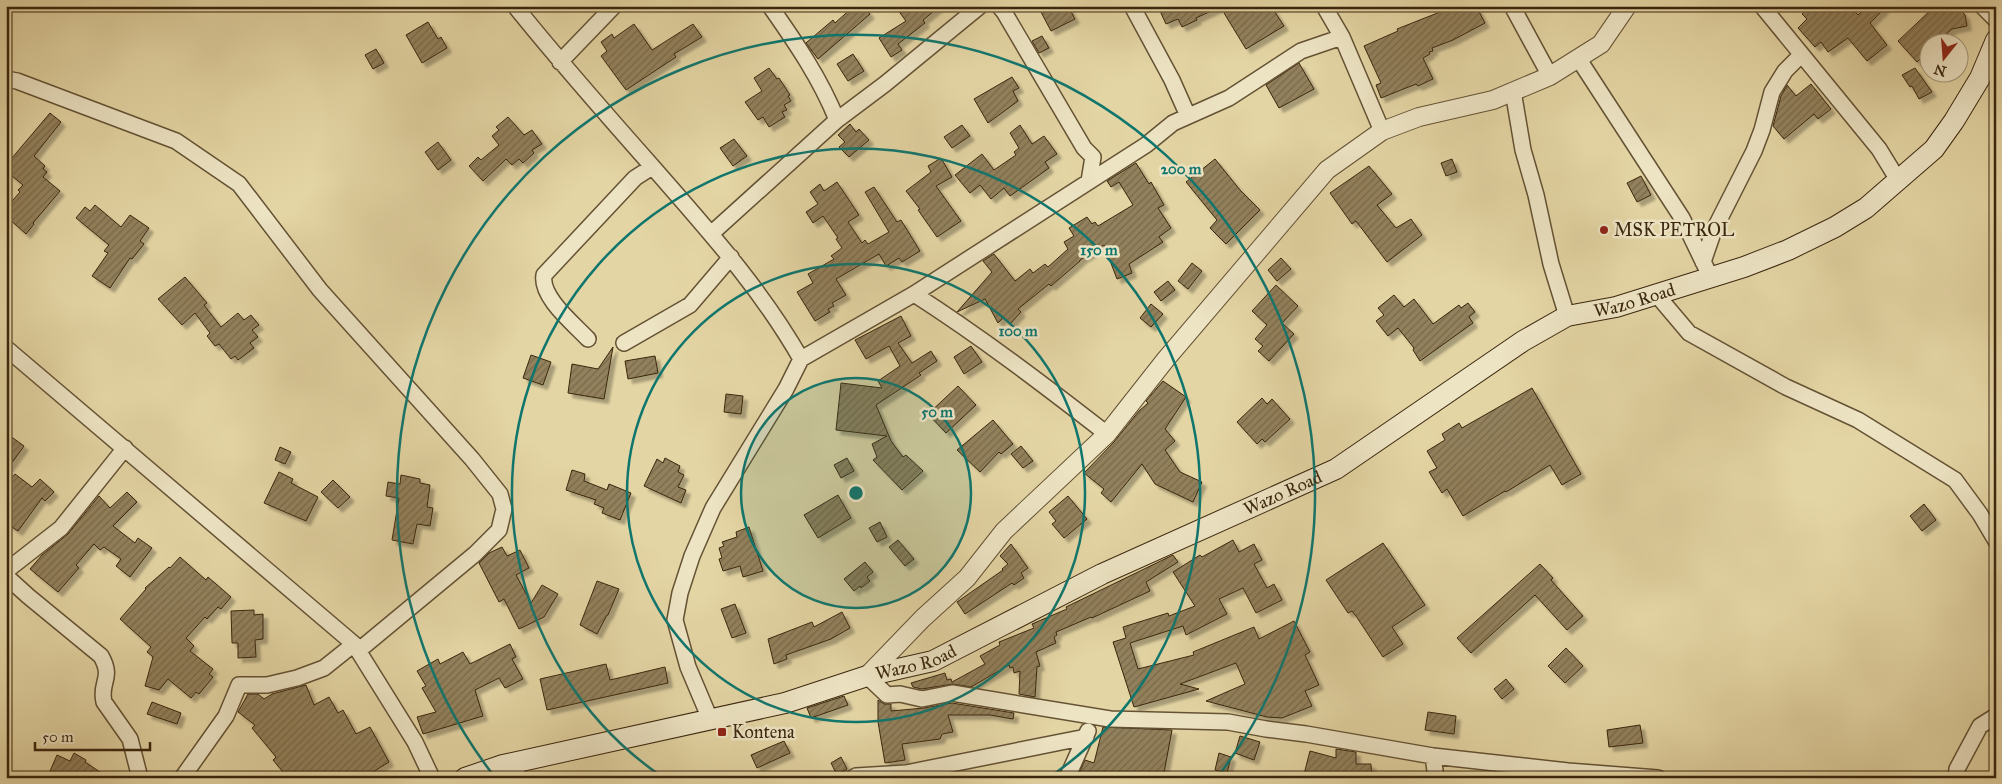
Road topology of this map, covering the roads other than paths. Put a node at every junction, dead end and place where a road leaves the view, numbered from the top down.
1 (515, 6) edge
2 (614, 6) edge
3 (770, 6) edge
4 (980, 6) edge
5 (999, 6) edge
6 (1132, 6) edge
7 (1324, 6) edge
8 (1512, 6) edge
9 (1627, 6) edge
10 (1762, 6) edge
11 (1982, 6) edge
12 (1996, 20) edge
13 (1342, 37) junction
14 (1996, 40) edge
15 (1801, 55) junction
16 (1578, 58) junction
17 (560, 62) junction
18 (1550, 76) junction
19 (6, 79) edge
20 (1513, 92) junction
21 (1188, 116) junction
22 (837, 120) junction
23 (1382, 131) junction
24 (652, 166) junction
25 (1898, 180) junction
26 (1089, 181) junction
27 (712, 233) junction
28 (731, 257) junction
29 (1707, 270) junction
30 (914, 294) junction
31 (1656, 294) junction
32 (1567, 316) junction
33 (588, 339) dead end
34 (624, 343) dead end
35 (6, 348) edge
36 (801, 359) junction
37 (1107, 434) junction
38 (125, 448) junction
39 (1996, 541) edge
40 (6, 571) edge
41 (6, 576) edge
42 (356, 647) junction
43 (867, 676) junction
44 (1092, 715) junction
45 (1996, 716) edge
46 (710, 719) junction
47 (1086, 737) junction
48 (1433, 756) junction
49 (503, 765) junction
50 (140, 778) edge
51 (182, 778) edge
52 (432, 778) edge
53 (465, 778) edge
54 (520, 778) edge
55 (853, 778) edge
56 (1067, 778) edge
57 (1436, 778) edge
58 (1658, 778) edge
59 (1956, 778) edge

1 - 17 street
2 - 17 street
3 - 22 street
4 - 22 street
5 - 26 street
6 - 21 street
7 - 13 street
8 - 18 street
9 - 16 street
10 - 15 street
11 - 12 street
13 - 21 street
13 - 23 street
14 - 25 main road, Wazo Road
15 - 25 street
15 - 29 street
16 - 18 street
16 - 29 street
17 - 24 street
18 - 20 street
19 - 42 street
20 - 23 street
20 - 32 street
21 - 26 street
22 - 27 street
23 - 37 street
24 - 27 street
24 - 33 street
25 - 29 main road, Wazo Road
26 - 30 street
27 - 28 street
28 - 34 street
28 - 36 street
29 - 31 main road, Wazo Road
30 - 36 street
30 - 37 street
31 - 32 main road, Wazo Road
31 - 39 street
32 - 43 main road, Wazo Road
35 - 38 street
36 - 46 street
37 - 43 street
38 - 40 street
38 - 42 street
41 - 50 street
42 - 51 street
42 - 52 street
43 - 44 street
43 - 46 main road, Wazo Road
44 - 47 street
44 - 48 street
45 - 59 street
46 - 49 main road, Wazo Road
47 - 55 street
47 - 56 street
48 - 57 street
48 - 58 street
49 - 53 main road, Wazo Road
49 - 54 street

